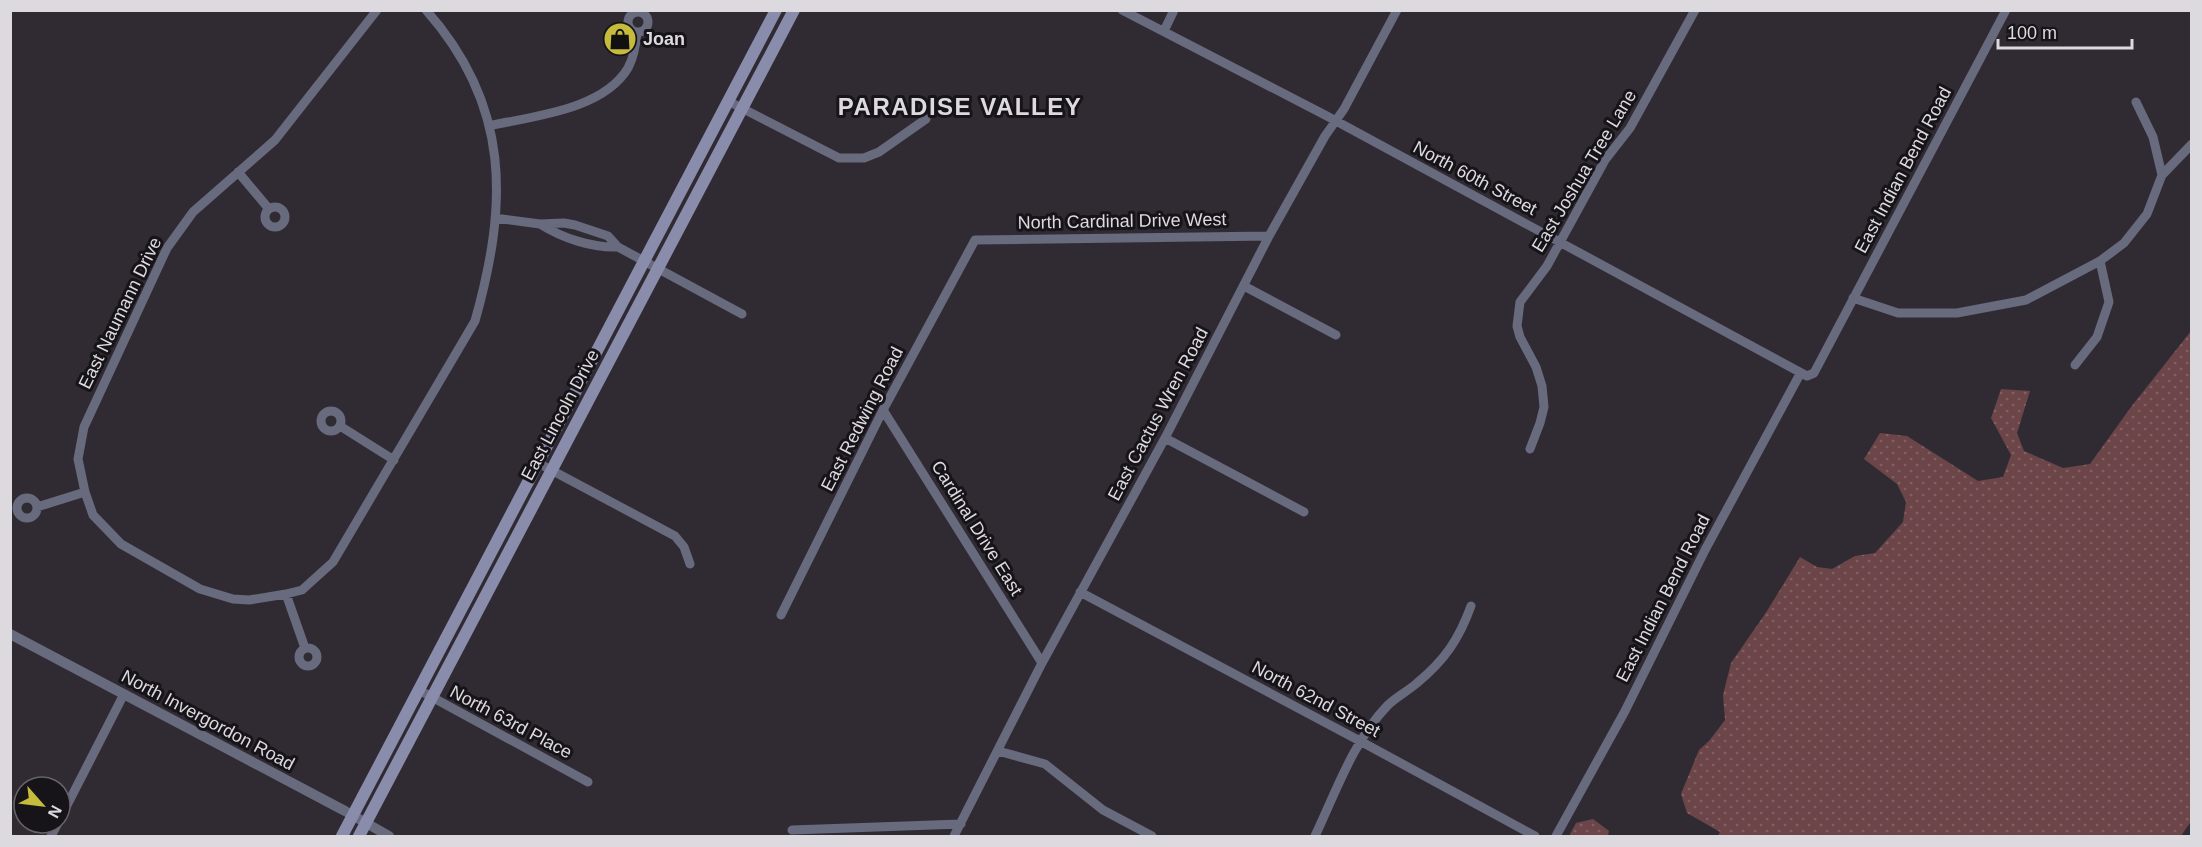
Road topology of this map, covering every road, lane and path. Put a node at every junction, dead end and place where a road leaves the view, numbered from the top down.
1 (377, 10) edge
2 (426, 10) edge
3 (776, 10) edge
4 (794, 10) edge
5 (1122, 10) edge
6 (1174, 10) edge
7 (1397, 10) edge
8 (1695, 10) edge
9 (2006, 10) edge
10 (637, 32) dead end
11 (1164, 32) junction
12 (728, 101) junction
13 (2136, 102) dead end
14 (742, 108) junction
15 (926, 119) dead end
16 (1336, 121) junction
17 (489, 126) junction
18 (2192, 144) edge
19 (238, 172) junction
20 (2162, 175) junction
21 (269, 209) dead end
22 (495, 218) junction
23 (1269, 236) junction
24 (975, 240) joint
25 (1561, 243) junction
26 (645, 261) junction
27 (2100, 261) junction
28 (658, 268) junction
29 (1244, 286) junction
30 (1853, 298) junction
31 (742, 314) dead end
32 (1336, 335) dead end
33 (2075, 365) dead end
34 (1800, 374) junction
35 (1810, 375) joint
36 (883, 410) junction
37 (340, 426) dead end
38 (1165, 438) junction
39 (1530, 449) dead end
40 (394, 460) junction
41 (538, 462) junction
42 (552, 470) junction
43 (85, 492) junction
44 (37, 507) dead end
45 (1304, 512) dead end
46 (690, 564) dead end
47 (1080, 592) junction
48 (286, 594) junction
49 (1471, 606) dead end
50 (781, 615) dead end
51 (10, 634) edge
52 (305, 648) dead end
53 (1042, 663) junction
54 (419, 690) junction
55 (124, 694) junction
56 (432, 698) junction
57 (1360, 741) junction
58 (998, 751) junction
59 (588, 782) dead end
60 (72, 796) edge
61 (353, 816) junction
62 (365, 824) junction
63 (961, 824) junction
64 (792, 830) dead end
65 (342, 837) edge
66 (359, 837) edge
67 (389, 837) edge
68 (954, 837) edge
69 (1152, 837) edge
70 (1315, 837) edge
71 (1535, 837) edge
72 (1556, 837) edge

1 - 19 street, East Naumann Drive
2 - 17 street, East Naumann Drive
3 - 12 main road, East Lincoln Drive
4 - 14 main road, East Lincoln Drive
5 - 11 street, North 60th Street
6 - 11 street
7 - 16 street, East Cactus Wren Road
8 - 25 street, East Joshua Tree Lane
9 - 30 street, East Indian Bend Road
10 - 17 street
11 - 16 street, North 60th Street
12 - 14 street
12 - 26 main road, East Lincoln Drive
13 - 20 street
14 - 15 street
14 - 28 main road, East Lincoln Drive
16 - 23 street, East Cactus Wren Road
16 - 25 street, North 60th Street
17 - 22 street, East Naumann Drive
18 - 20 street
19 - 21 street
19 - 43 street, East Naumann Drive
20 - 27 street
22 - 26 street
22 - 40 street, East Naumann Drive
23 - 24 street, North Cardinal Drive West
23 - 29 street, East Cactus Wren Road
24 - 36 street, East Redwing Road
25 - 34 street, North 60th Street
25 - 39 street, East Joshua Tree Lane
26 - 28 street
26 - 41 main road, East Lincoln Drive
27 - 30 street
27 - 33 street
28 - 31 street
28 - 42 main road, East Lincoln Drive
29 - 32 street
29 - 38 street, East Cactus Wren Road
30 - 35 street, East Indian Bend Road
34 - 35 street, North 60th Street
34 - 72 street, East Indian Bend Road
36 - 50 street, East Redwing Road
36 - 53 street, Cardinal Drive East
37 - 40 street
38 - 45 street
38 - 47 street, East Cactus Wren Road
40 - 48 street, East Naumann Drive
41 - 42 street
41 - 54 main road, East Lincoln Drive
42 - 46 street
42 - 56 main road, East Lincoln Drive
43 - 44 street
43 - 48 street, East Naumann Drive
47 - 53 street, East Cactus Wren Road
47 - 57 street, North 62nd Street
48 - 52 street
49 - 57 street
51 - 55 street, North Invergordon Road
53 - 58 street, East Cactus Wren Road
54 - 56 street, North 63rd Place
54 - 61 main road, East Lincoln Drive
55 - 60 street
55 - 61 street, North Invergordon Road
56 - 59 street, North 63rd Place
56 - 62 main road, East Lincoln Drive
57 - 70 street
57 - 71 street, North 62nd Street
58 - 63 street, East Cactus Wren Road
58 - 69 street
61 - 62 street, North Invergordon Road
61 - 65 main road, East Lincoln Drive
62 - 66 main road, East Lincoln Drive
62 - 67 street, North Invergordon Road
63 - 64 street
63 - 68 street, East Cactus Wren Road

